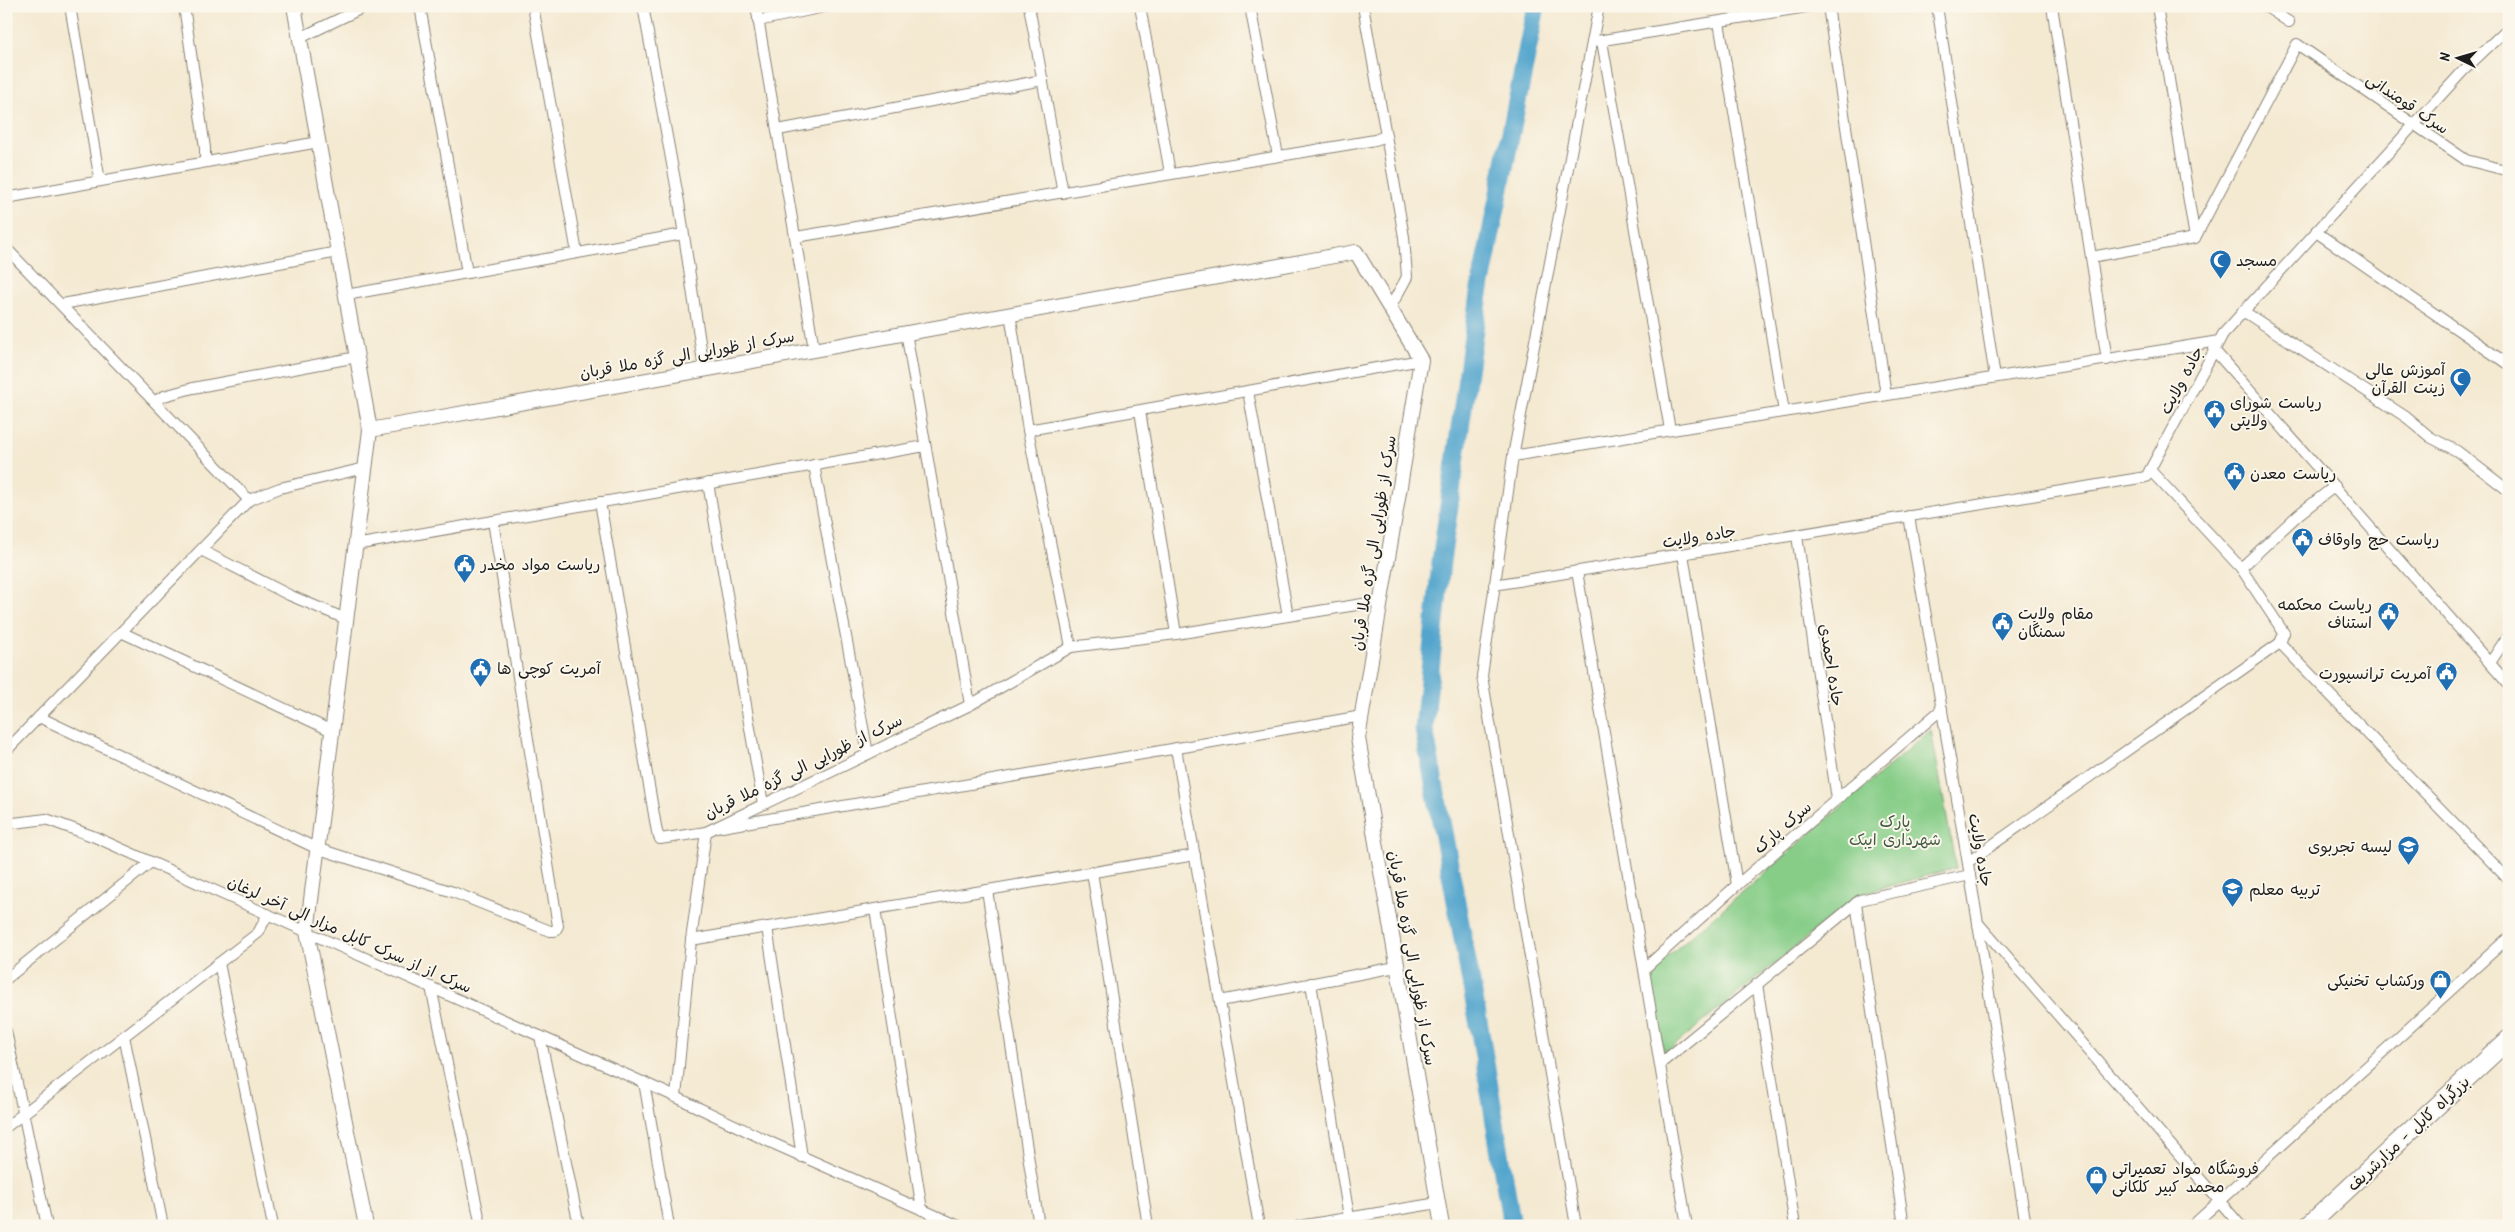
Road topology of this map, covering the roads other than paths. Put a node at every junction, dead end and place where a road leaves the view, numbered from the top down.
1 (70, 6) edge
2 (184, 6) edge
3 (294, 6) edge
4 (366, 6) edge
5 (420, 6) edge
6 (533, 6) edge
7 (643, 6) edge
8 (756, 6) edge
9 (829, 6) edge
10 (1029, 6) edge
11 (1140, 6) edge
12 (1250, 6) edge
13 (1363, 6) edge
14 (1599, 6) edge
15 (1813, 6) edge
16 (1828, 6) edge
17 (1936, 6) edge
18 (2052, 6) edge
19 (2157, 6) edge
20 (2265, 6) edge
21 (758, 21) junction
22 (1719, 22) junction
23 (2289, 22) dead end
24 (2509, 27) edge
25 (300, 38) junction
26 (1602, 41) junction
27 (1591, 42) junction
28 (1043, 80) junction
29 (2414, 126) junction
30 (778, 130) junction
31 (1384, 136) junction
32 (319, 142) junction
33 (1278, 156) junction
34 (205, 161) junction
35 (2509, 172) edge
36 (1170, 173) junction
37 (100, 181) junction
38 (1063, 193) junction
39 (6, 198) edge
40 (2316, 232) junction
41 (683, 234) junction
42 (796, 237) junction
43 (2196, 238) junction
44 (6, 248) edge
45 (338, 252) junction
46 (577, 252) junction
47 (2091, 257) junction
48 (467, 272) junction
49 (346, 295) junction
50 (63, 304) junction
51 (1390, 308) junction
52 (2244, 311) junction
53 (1010, 313) junction
54 (906, 332) junction
55 (2216, 345) junction
56 (814, 349) junction
57 (357, 357) junction
58 (1421, 360) junction
59 (2107, 360) junction
60 (2509, 364) edge
61 (704, 369) junction
62 (1994, 377) junction
63 (1248, 391) junction
64 (1886, 395) junction
65 (155, 401) junction
66 (1140, 411) junction
67 (1784, 412) junction
68 (370, 430) junction
69 (1028, 430) junction
70 (1670, 430) junction
71 (925, 446) junction
72 (1512, 456) junction
73 (814, 465) junction
74 (365, 468) junction
75 (2150, 470) junction
76 (708, 484) junction
77 (2335, 486) junction
78 (2509, 491) edge
79 (249, 500) junction
80 (600, 502) junction
81 (1909, 516) junction
82 (493, 521) junction
83 (1797, 536) junction
84 (356, 545) junction
85 (201, 550) junction
86 (1683, 554) junction
87 (2241, 568) junction
88 (1577, 571) junction
89 (1494, 585) junction
90 (1381, 601) junction
91 (1288, 616) junction
92 (346, 620) junction
93 (121, 632) junction
94 (1176, 634) junction
95 (2509, 634) edge
96 (2280, 643) junction
97 (1071, 647) junction
98 (2490, 663) junction
99 (2509, 685) edge
100 (970, 705) junction
101 (1942, 709) junction
102 (1362, 716) junction
103 (39, 717) junction
104 (332, 731) junction
105 (1176, 748) junction
106 (6, 751) edge
107 (868, 754) junction
108 (1838, 799) junction
109 (762, 804) junction
110 (6, 824) edge
111 (710, 830) junction
112 (316, 848) junction
113 (1195, 855) junction
114 (152, 862) junction
115 (1968, 862) junction
116 (1092, 872) junction
117 (1970, 875) junction
118 (2509, 880) edge
119 (1737, 885) junction
120 (987, 890) junction
121 (1856, 903) junction
122 (875, 909) junction
123 (268, 914) junction
124 (1978, 923) junction
125 (767, 927) junction
126 (307, 932) junction
127 (2509, 937) edge
128 (691, 940) junction
129 (219, 963) junction
130 (1396, 966) junction
131 (1644, 969) junction
132 (6, 979) edge
133 (1311, 983) junction
134 (1757, 984) junction
135 (431, 987) junction
136 (1220, 1001) junction
137 (6, 1031) edge
138 (124, 1036) junction
139 (540, 1036) junction
140 (2509, 1039) edge
141 (1660, 1064) junction
142 (644, 1082) junction
143 (676, 1097) junction
144 (24, 1114) junction
145 (6, 1128) edge
146 (802, 1157) junction
147 (2219, 1201) junction
148 (1438, 1202) junction
149 (922, 1210) junction
150 (1349, 1218) junction
151 (47, 1226) edge
152 (163, 1226) edge
153 (273, 1226) edge
154 (366, 1226) edge
155 (481, 1226) edge
156 (579, 1226) edge
157 (669, 1226) edge
158 (959, 1226) edge
159 (1039, 1226) edge
160 (1148, 1226) edge
161 (1259, 1226) edge
162 (1299, 1226) edge
163 (1442, 1226) edge
164 (1576, 1226) edge
165 (1687, 1226) edge
166 (1795, 1226) edge
167 (1904, 1226) edge
168 (2026, 1226) edge
169 (2192, 1226) edge
170 (2241, 1226) edge
171 (2308, 1226) edge

1 - 37 street
2 - 34 street
3 - 25 street
4 - 25 street
5 - 48 street
6 - 46 street
7 - 41 street
8 - 21 street
9 - 21 street
10 - 28 street
11 - 36 street
12 - 33 street
13 - 31 street
14 - 27 street
15 - 22 street
16 - 64 street
17 - 62 street
18 - 47 street
19 - 43 street
20 - 23 street
21 - 30 street
22 - 26 street
22 - 67 street
24 - 29 street, جاده ولایت
25 - 32 street
26 - 27 street
26 - 70 street
27 - 72 street
28 - 30 street
28 - 38 street
29 - 35 street, سرک قومندانی
29 - 40 street, جاده ولایت
29 - 43 street, سرک قومندانی
30 - 42 street
31 - 33 street
31 - 51 street
32 - 34 street
32 - 45 street
33 - 36 street
34 - 37 street
36 - 38 street
37 - 39 street
38 - 42 street
40 - 52 street, جاده ولایت
40 - 60 street
41 - 46 street
41 - 61 street
42 - 56 street
43 - 47 street
44 - 50 street
45 - 49 street
45 - 50 street
46 - 48 street
47 - 59 street
48 - 49 street
49 - 57 street
50 - 65 street
51 - 53 street, سرک از ظورایی الی گزه ملا قربان
51 - 58 street, سرک از ظورایی الی گزه ملا قربان
52 - 55 street, جاده ولایت
52 - 78 street
53 - 54 street, سرک از ظورایی الی گزه ملا قربان
53 - 69 street
54 - 56 street, سرک از ظورایی الی گزه ملا قربان
54 - 71 street
55 - 59 street
55 - 75 street, جاده ولایت
55 - 77 street
56 - 61 street, سرک از ظورایی الی گزه ملا قربان
57 - 65 street
57 - 68 street
58 - 63 street
58 - 90 street, سرک از ظورایی الی گزه ملا قربان
59 - 62 street
61 - 68 street, سرک از ظورایی الی گزه ملا قربان
62 - 64 street
63 - 66 street
63 - 91 street
64 - 67 street
65 - 79 street
66 - 69 street
66 - 94 street
67 - 70 street
68 - 74 street
69 - 97 street
70 - 72 street
71 - 73 street
71 - 100 street
72 - 89 street
73 - 76 street
73 - 107 street
74 - 79 street
74 - 84 street
75 - 81 street, جاده ولایت
75 - 87 street
76 - 80 street
76 - 109 street
77 - 87 street
77 - 98 street
79 - 85 street
80 - 82 street
80 - 111 street
81 - 83 street, جاده ولایت
81 - 101 street, جاده ولایت
82 - 84 street
82 - 112 street
83 - 86 street, جاده ولایت
83 - 108 street, جاده احمدی
84 - 92 street
85 - 92 street
85 - 93 street
86 - 88 street, جاده ولایت
86 - 119 street
87 - 96 street
88 - 89 street, جاده ولایت
88 - 131 street
89 - 164 street
90 - 91 street
90 - 102 street, سرک از ظورایی الی گزه ملا قربان
91 - 94 street
92 - 104 street
93 - 103 street
93 - 104 street
94 - 97 street
95 - 98 street
96 - 115 street
96 - 118 street
97 - 100 street, سرک از ظورایی الی گزه ملا قربان
98 - 99 street
100 - 107 street, سرک از ظورایی الی گزه ملا قربان
101 - 108 street, سرک پارک
101 - 115 street, جاده ولایت
102 - 105 street
102 - 130 street, سرک از ظورایی الی گزه ملا قربان
103 - 106 street
103 - 112 street
104 - 112 street
105 - 111 street
105 - 113 street
107 - 109 street, سرک از ظورایی الی گزه ملا قربان
108 - 119 street, سرک پارک
109 - 111 street, سرک از ظورایی الی گزه ملا قربان
110 - 114 street, سرک از از سرک کابل مزار الی آخر لرغان
111 - 128 street, سرک از ظورایی الی گزه ملا قربان
112 - 126 street
113 - 116 street
113 - 136 street
114 - 123 street, سرک از از سرک کابل مزار الی آخر لرغان
114 - 132 street
115 - 117 street, جاده ولایت
116 - 120 street
116 - 160 street
117 - 121 street
117 - 124 street, جاده ولایت
119 - 131 street, سرک پارک
120 - 122 street
120 - 159 street
121 - 134 street
121 - 167 street
122 - 125 street
122 - 149 street
123 - 126 street, سرک از از سرک کابل مزار الی آخر لرغان
123 - 129 street
124 - 147 street
124 - 168 street, جاده ولایت
125 - 128 street
125 - 146 street
126 - 135 street, سرک از از سرک کابل مزار الی آخر لرغان
126 - 154 street
127 - 147 street
128 - 143 street, سرک از ظورایی الی گزه ملا قربان
129 - 138 street
129 - 153 street
130 - 133 street
130 - 148 street, سرک از ظورایی الی گزه ملا قربان
131 - 141 street
133 - 136 street
133 - 150 street
134 - 141 street
134 - 166 street
135 - 139 street, سرک از از سرک کابل مزار الی آخر لرغان
135 - 155 street
136 - 161 street
137 - 144 street
138 - 144 street
138 - 152 street
139 - 142 street, سرک از از سرک کابل مزار الی آخر لرغان
139 - 156 street
140 - 171 highway, بزرگراه کابل - مزارشریف
141 - 165 street
142 - 143 street, سرک از از سرک کابل مزار الی آخر لرغان
142 - 157 street
143 - 146 street
144 - 145 street
144 - 151 street
146 - 149 street
147 - 169 street
147 - 170 street
148 - 150 street
148 - 163 street, سرک از ظورایی الی گزه ملا قربان
149 - 158 street
150 - 162 street

